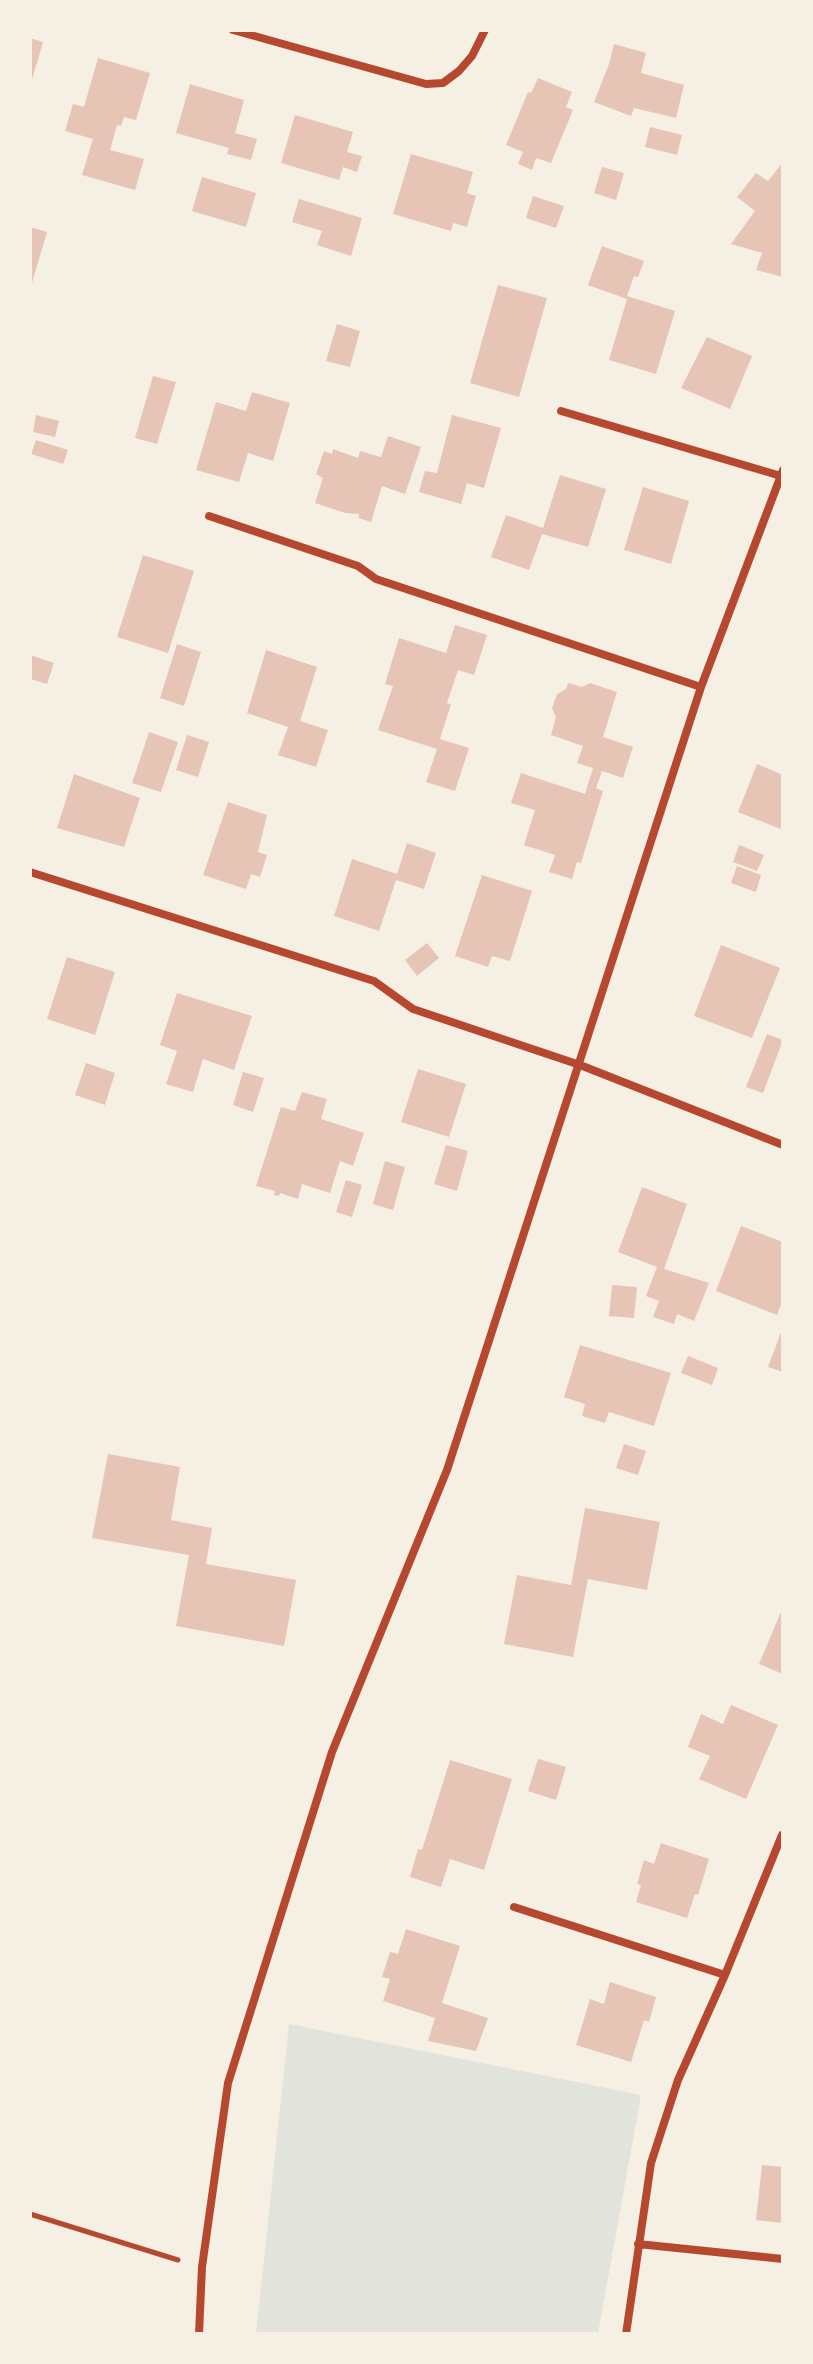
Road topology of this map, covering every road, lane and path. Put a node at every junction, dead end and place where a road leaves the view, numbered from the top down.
1 (233, 30) edge
2 (485, 30) edge
3 (561, 411) dead end
4 (782, 473) edge
5 (209, 516) dead end
6 (701, 687) junction
7 (30, 872) edge
8 (580, 1065) junction
9 (783, 1145) edge
10 (783, 1834) edge
11 (514, 1907) dead end
12 (725, 1975) junction
13 (30, 2214) edge
14 (638, 2244) junction
15 (783, 2259) edge
16 (202, 2267) junction
17 (199, 2334) edge
18 (626, 2334) edge

1 - 2 street
3 - 4 street
4 - 6 street
5 - 6 street
6 - 8 street
7 - 8 street
8 - 9 street
8 - 16 street
10 - 12 street
11 - 12 street
12 - 14 street
13 - 16 path
14 - 15 street
14 - 18 street
16 - 17 street

